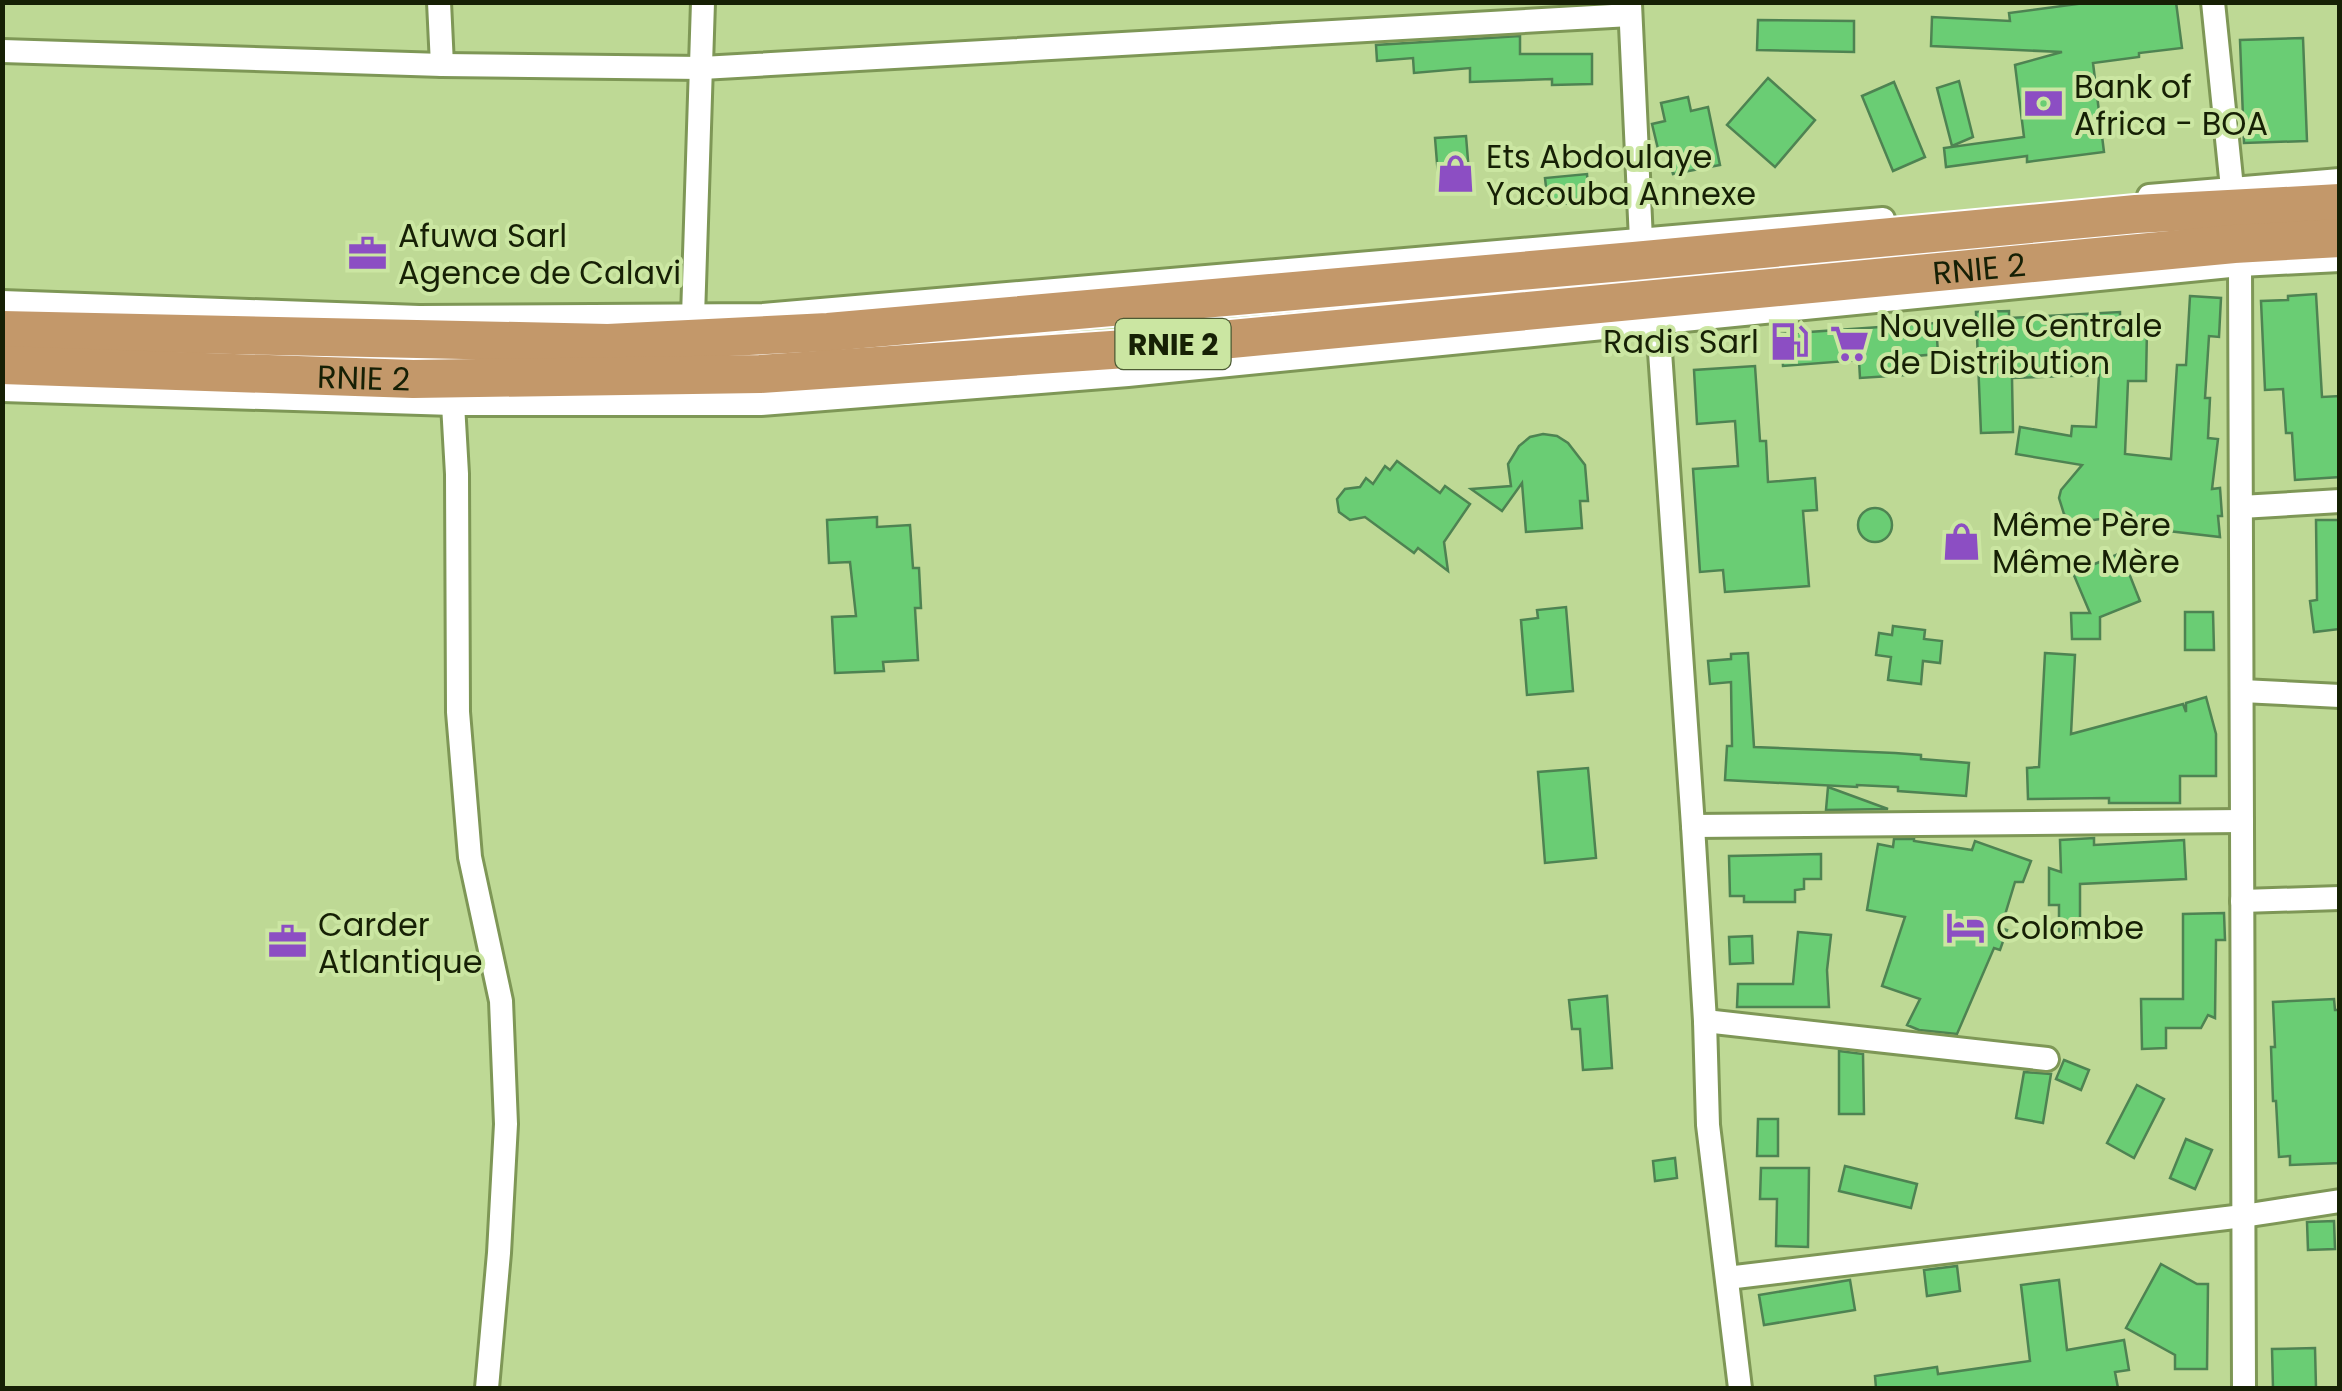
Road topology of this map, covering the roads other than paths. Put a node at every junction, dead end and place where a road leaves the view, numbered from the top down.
1 (439, 2) edge
2 (703, 2) edge
3 (2213, 2) edge
4 (1630, 9) edge
5 (2, 33) edge
6 (3, 51) edge
7 (442, 65) junction
8 (702, 68) junction
9 (2340, 180) edge
10 (2232, 188) junction
11 (2340, 203) edge
12 (2340, 238) edge
13 (1641, 240) junction
14 (2340, 260) edge
15 (2240, 265) junction
16 (2, 302) edge
17 (693, 317) junction
18 (1658, 323) junction
19 (2, 330) edge
20 (2, 365) edge
21 (2, 390) edge
22 (453, 404) junction
23 (2340, 501) edge
24 (2241, 507) junction
25 (2242, 690) junction
26 (2340, 696) edge
27 (2242, 821) junction
28 (1693, 826) junction
29 (2340, 898) edge
30 (2242, 901) junction
31 (1705, 1021) junction
32 (2048, 1059) dead end
33 (2340, 1201) edge
34 (2243, 1216) junction
35 (1727, 1278) junction
36 (488, 1388) edge
37 (1740, 1388) edge
38 (2244, 1388) edge

1 - 7 street
2 - 8 street
3 - 10 street
4 - 8 street
4 - 13 street
5 - 6 street
6 - 7 street
7 - 8 street
8 - 17 street
9 - 10 street
10 - 13 street
11 - 19 highway, RNIE 2 / RNIE 2
12 - 20 highway, RNIE 2 / RNIE 2
13 - 17 street
14 - 15 street
15 - 18 street
15 - 24 street
16 - 17 street
18 - 22 street
18 - 28 street
21 - 22 street
22 - 36 street
23 - 24 street
24 - 25 street
25 - 26 street
25 - 27 street
27 - 28 street
27 - 30 street
28 - 31 street
29 - 30 street
30 - 34 street
31 - 32 street
31 - 35 street
33 - 34 street
34 - 35 street
34 - 38 street
35 - 37 street

